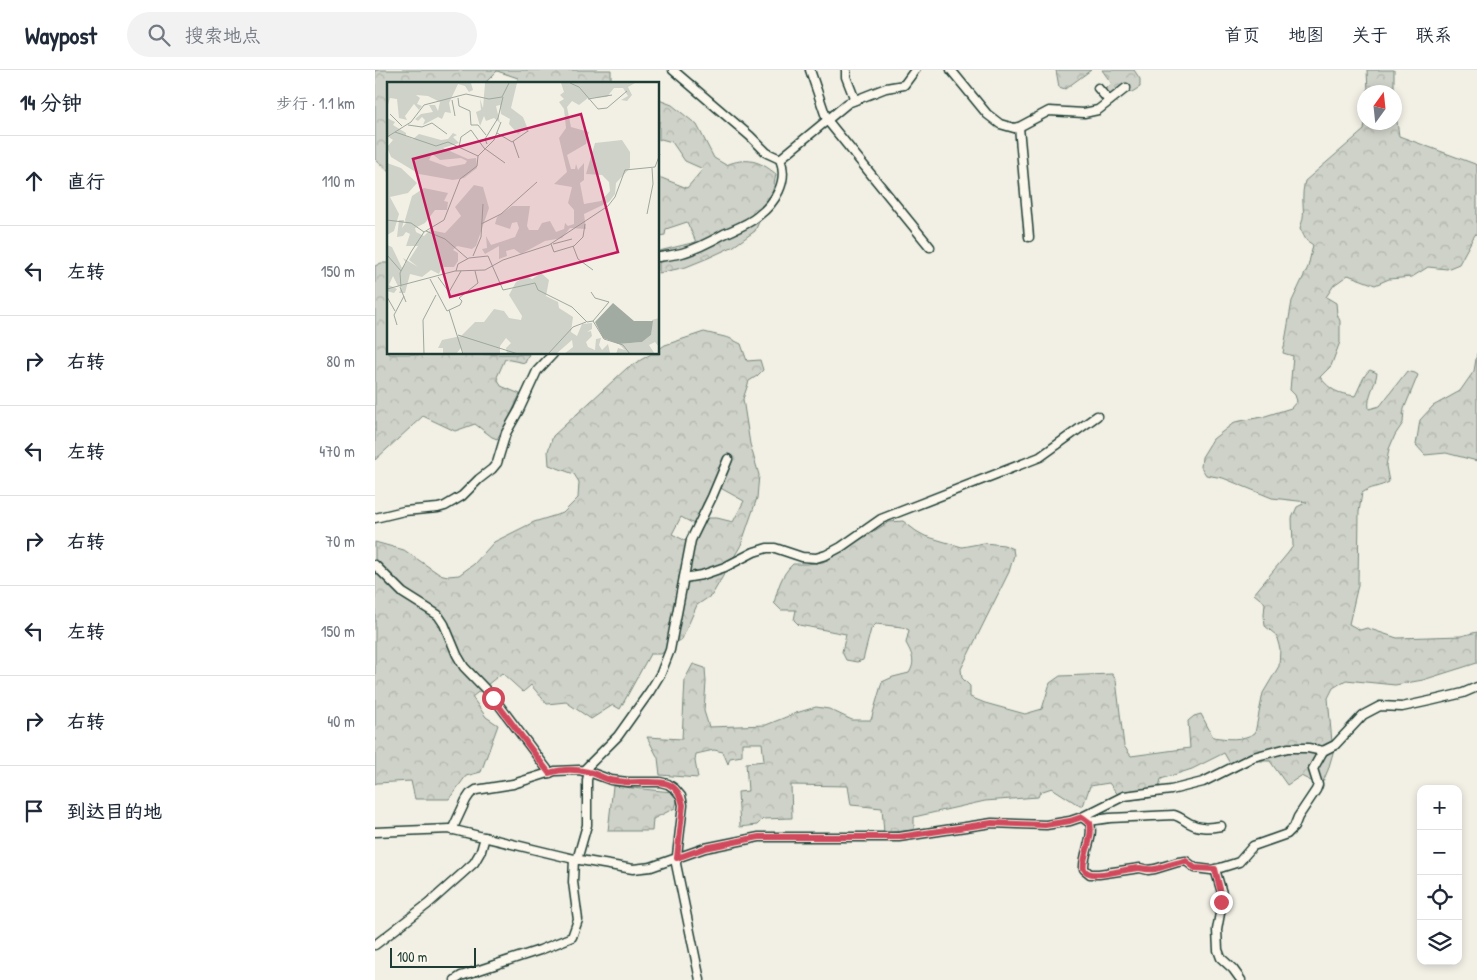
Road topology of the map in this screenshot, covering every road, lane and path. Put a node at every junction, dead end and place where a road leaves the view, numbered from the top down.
1 (810, 70) edge
2 (846, 70) edge
3 (915, 70) edge
4 (951, 70) edge
5 (674, 71) edge
6 (1098, 88) dead end
7 (1126, 88) dead end
8 (855, 100) junction
9 (1109, 101) junction
10 (827, 120) junction
11 (1019, 127) junction
12 (780, 159) junction
13 (1029, 237) dead end
14 (930, 247) dead end
15 (660, 257) edge
16 (552, 355) edge
17 (1097, 416) dead end
18 (728, 460) dead end
19 (375, 518) edge
20 (375, 565) edge
21 (684, 578) junction
22 (1477, 687) edge
23 (1323, 751) junction
24 (586, 771) junction
25 (549, 773) junction
26 (1085, 819) junction
27 (1221, 826) dead end
28 (452, 830) junction
29 (375, 832) edge
30 (485, 837) junction
31 (677, 858) junction
32 (575, 859) junction
33 (1215, 869) junction
34 (375, 946) edge
35 (455, 980) edge
36 (701, 980) edge
37 (1241, 980) edge

1 - 10 street
2 - 8 street
3 - 8 street
4 - 11 street
5 - 12 street
6 - 9 street
7 - 9 street
8 - 10 street
9 - 11 street
10 - 12 street
10 - 14 street
11 - 13 street
12 - 15 street
16 - 19 street
17 - 21 street
18 - 21 street
20 - 25 street
21 - 24 street
22 - 23 street
23 - 26 street
23 - 33 street
24 - 25 street
24 - 31 street
24 - 32 street
25 - 28 street
26 - 27 street
26 - 31 street
26 - 33 street
28 - 29 street
28 - 30 street
30 - 32 street
30 - 34 street
31 - 32 street
31 - 36 street
32 - 35 street
33 - 37 street

